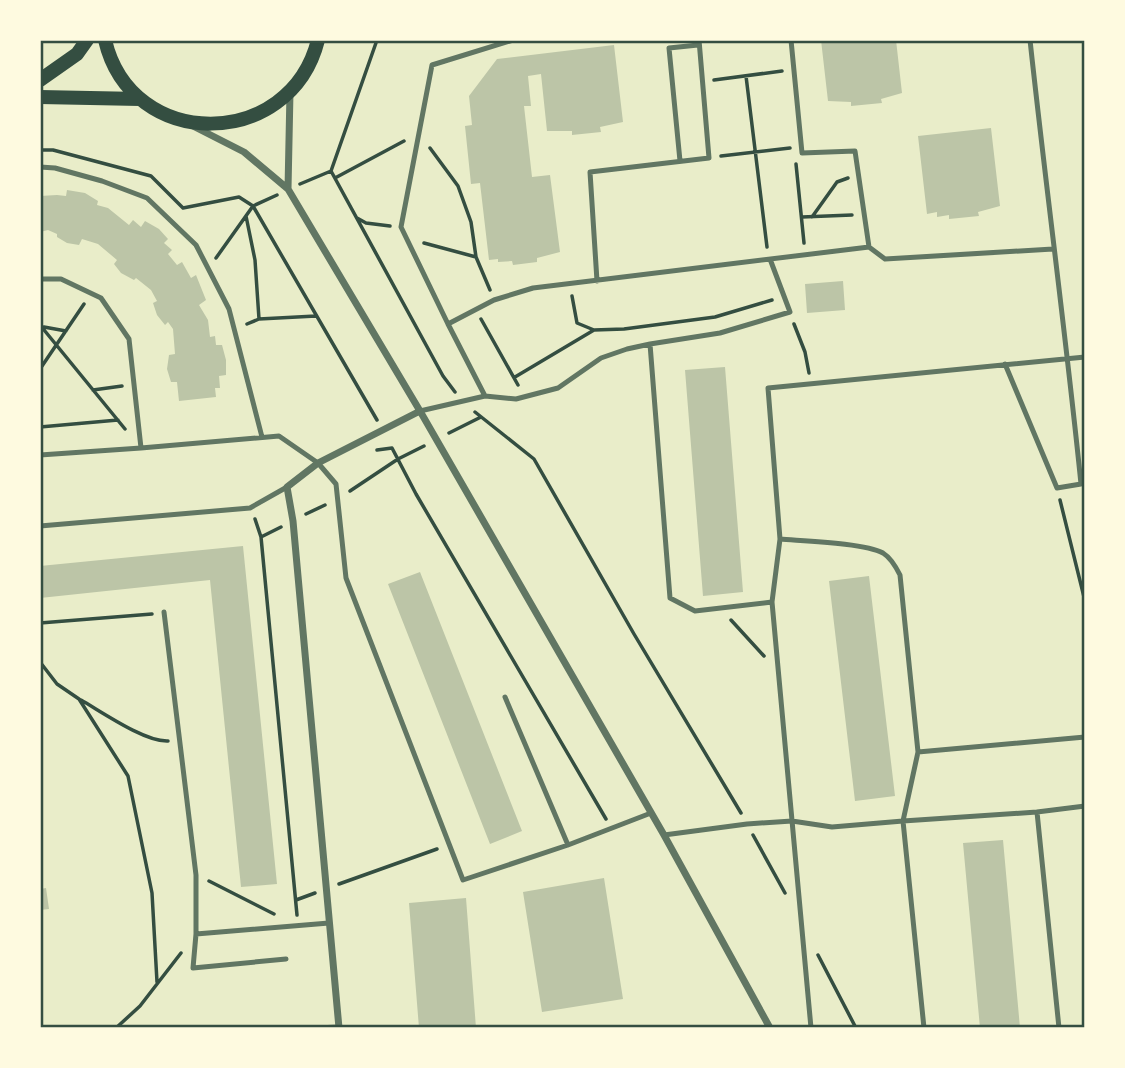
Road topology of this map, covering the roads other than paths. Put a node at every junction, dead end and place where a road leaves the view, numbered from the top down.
1 (87, 40) edge
2 (105, 40) edge
3 (328, 40) edge
4 (513, 40) edge
5 (791, 40) edge
6 (1030, 40) edge
7 (698, 43) edge
8 (317, 46) edge
9 (40, 80) edge
10 (290, 92) junction
11 (40, 97) edge
12 (140, 100) junction
13 (182, 121) junction
14 (680, 161) junction
15 (40, 167) edge
16 (288, 189) junction
17 (869, 247) junction
18 (1053, 250) junction
19 (770, 259) junction
20 (40, 279) edge
21 (597, 281) junction
22 (448, 324) junction
23 (650, 344) junction
24 (1085, 357) edge
25 (1068, 358) junction
26 (1005, 364) junction
27 (485, 396) junction
28 (420, 411) junction
29 (262, 437) junction
30 (141, 448) junction
31 (40, 455) edge
32 (318, 463) junction
33 (287, 487) junction
34 (40, 526) edge
35 (780, 539) junction
36 (772, 602) junction
37 (164, 612) road end
38 (505, 696) dead end
39 (1085, 737) edge
40 (918, 752) junction
41 (1085, 806) edge
42 (1037, 812) junction
43 (651, 813) junction
44 (792, 821) junction
45 (903, 821) junction
46 (664, 835) junction
47 (568, 845) junction
48 (329, 923) junction
49 (196, 934) junction
50 (286, 959) dead end
51 (339, 1027) edge
52 (316, 1028) edge
53 (770, 1028) edge
54 (811, 1028) edge
55 (925, 1028) edge
56 (1059, 1028) edge

1 - 9 main road
2 - 12 main road
3 - 8 street
4 - 22 lane
5 - 17 lane
6 - 18 lane
7 - 14 lane
7 - 14 lane
8 - 10 main road
10 - 13 main road
10 - 16 street
11 - 12 main road
12 - 13 main road
13 - 16 street
14 - 21 lane
15 - 29 lane
16 - 28 street
17 - 18 lane
17 - 19 lane
18 - 25 lane
19 - 21 lane
19 - 23 lane
20 - 30 lane
21 - 22 lane
22 - 27 lane
23 - 27 lane
23 - 36 lane
24 - 25 lane
25 - 26 lane
25 - 26 lane
26 - 35 lane
27 - 28 lane
28 - 32 street
28 - 43 street
29 - 30 lane
29 - 32 lane
30 - 31 lane
32 - 33 street
32 - 47 lane
33 - 34 lane
33 - 48 street
35 - 36 lane
35 - 40 lane
36 - 44 lane
37 - 49 lane
38 - 47 lane
39 - 40 lane
40 - 45 lane
41 - 42 lane
42 - 45 lane
42 - 56 lane
43 - 46 street
43 - 47 lane
44 - 45 lane
44 - 46 lane
44 - 54 lane
45 - 55 lane
46 - 53 street
48 - 49 lane
48 - 51 street
49 - 50 lane
51 - 52 lane

